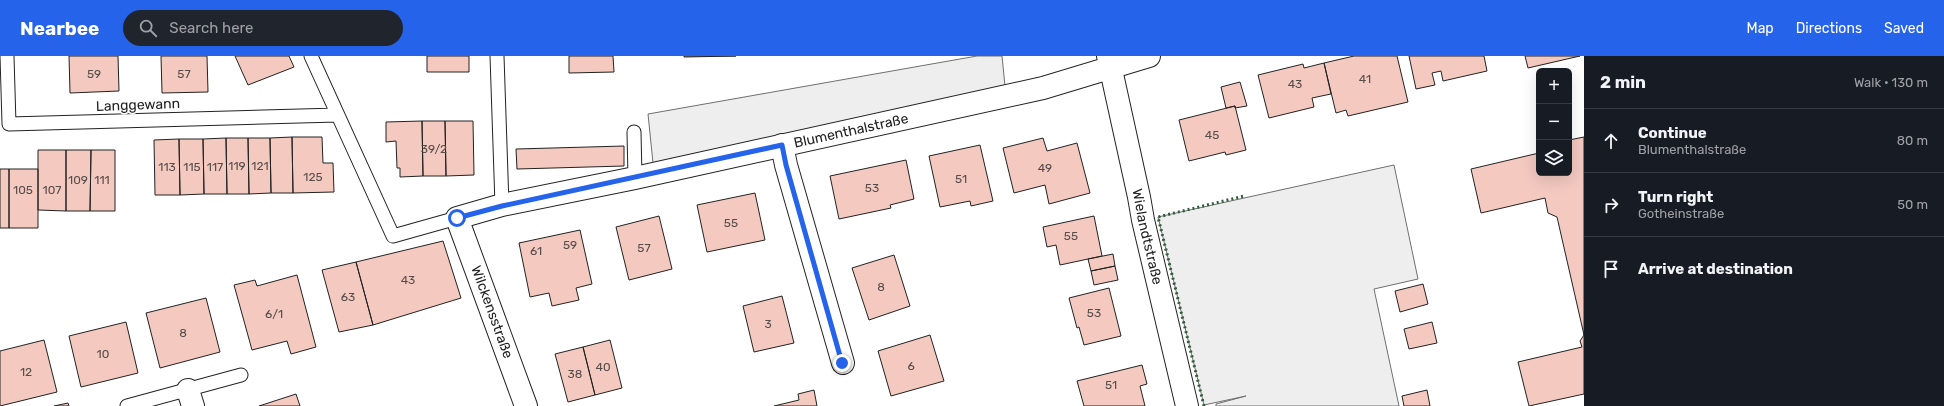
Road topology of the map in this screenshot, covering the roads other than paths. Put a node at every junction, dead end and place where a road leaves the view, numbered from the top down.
1 (7, 56) edge
2 (311, 56) edge
3 (497, 56) edge
4 (1149, 56) edge
5 (1109, 61) edge
6 (337, 115) junction
7 (634, 132) dead end
8 (782, 145) junction
9 (635, 178) junction
10 (502, 206) junction
11 (457, 218) junction
12 (842, 363) dead end
13 (241, 375) dead end
14 (190, 398) edge
15 (127, 406) edge
16 (526, 406) edge
17 (1187, 406) edge

1 - 6 lane, Langgewann
2 - 6 lane
3 - 10 lane
4 - 5 street, Blumenthalstraße
5 - 8 street, Blumenthalstraße
5 - 17 street, Wielandtstraße
6 - 11 lane
7 - 9 lane
8 - 9 street, Blumenthalstraße
8 - 12 street
9 - 10 street, Blumenthalstraße
10 - 11 street, Blumenthalstraße
11 - 16 street, Wilckensstraße
13 - 14 lane
14 - 15 lane

